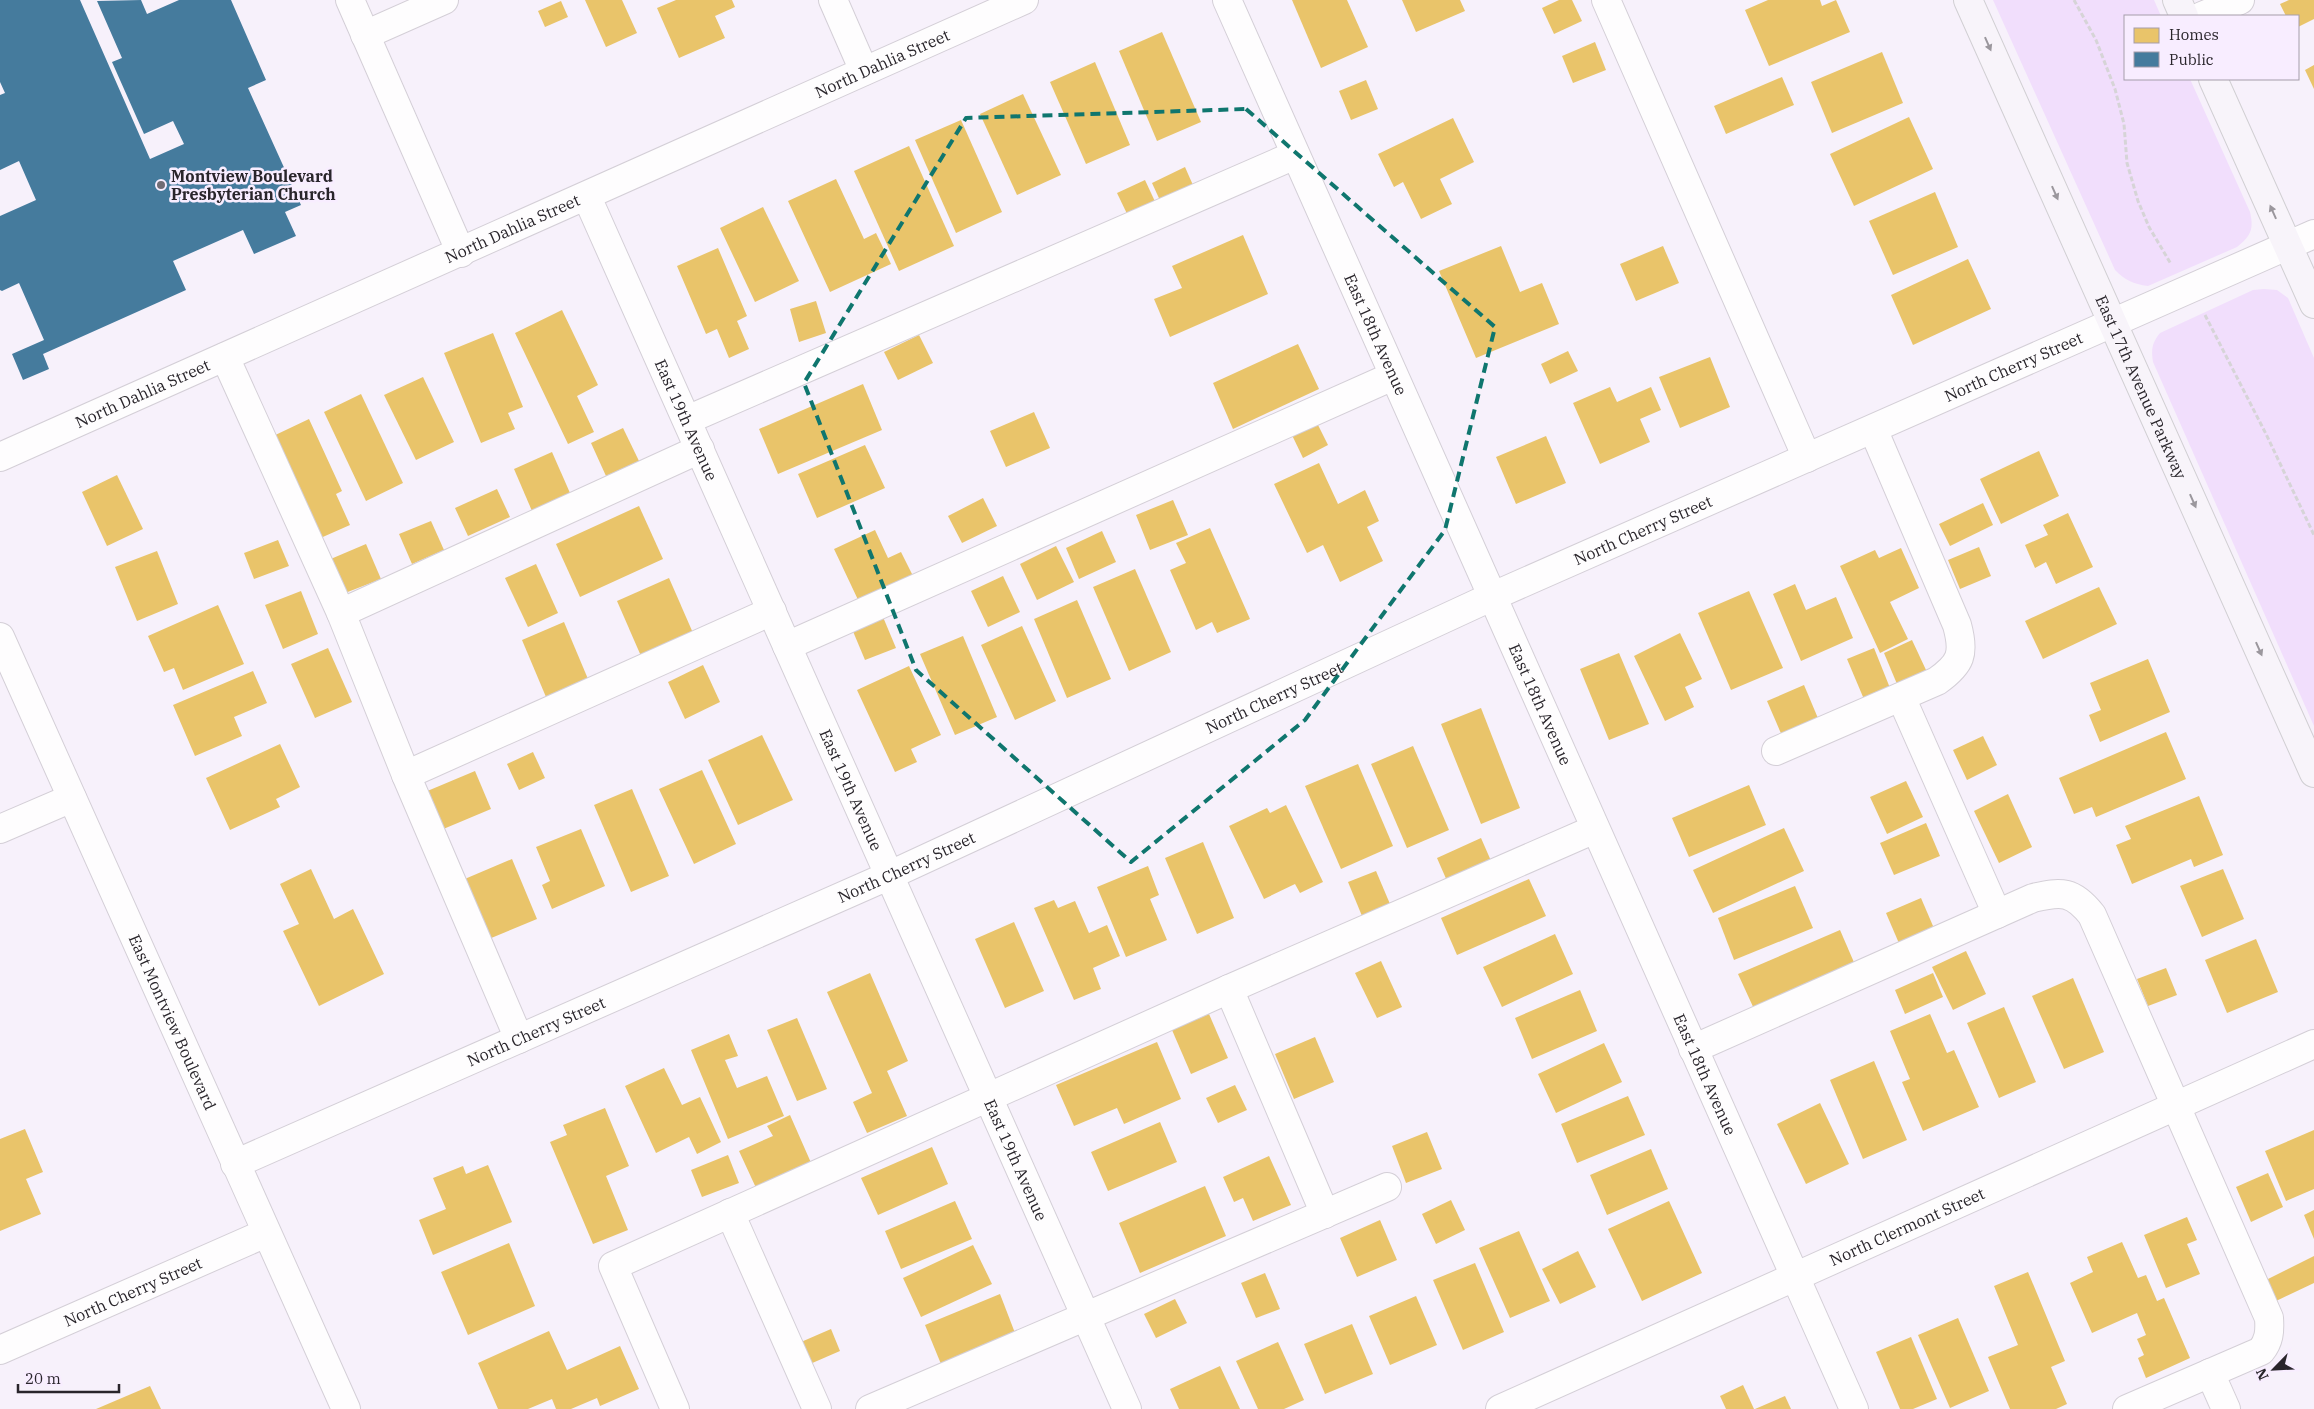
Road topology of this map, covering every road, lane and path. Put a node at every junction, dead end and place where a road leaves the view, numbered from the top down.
1 (350, 0) edge
2 (444, 0) edge
3 (833, 0) edge
4 (1024, 0) edge
5 (1227, 0) edge
6 (1606, 0) edge
7 (1968, 0) edge
8 (2177, 0) edge
9 (2240, 0) edge
10 (2184, 15) edge
11 (2204, 15) edge
12 (365, 35) junction
13 (864, 71) junction
14 (2212, 80) edge
15 (1295, 155) junction
16 (587, 197) junction
17 (2314, 234) edge
18 (2288, 246) junction
19 (460, 253) junction
20 (2314, 304) edge
21 (2114, 322) junction
22 (225, 357) junction
23 (1393, 376) junction
24 (687, 420) junction
25 (1873, 429) junction
26 (700, 449) junction
27 (0, 457) edge
28 (1807, 458) junction
29 (1491, 597) junction
30 (772, 611) junction
31 (341, 613) junction
32 (0, 636) edge
33 (787, 646) junction
34 (1901, 697) junction
35 (1776, 751) dead end
36 (2314, 773) edge
37 (406, 775) junction
38 (72, 798) junction
39 (0, 829) edge
40 (1595, 829) junction
41 (888, 876) junction
42 (1997, 914) junction
43 (1229, 989) junction
44 (519, 1039) junction
45 (2314, 1044) edge
46 (1693, 1049) junction
47 (988, 1098) junction
48 (2175, 1106) junction
49 (235, 1164) junction
50 (1387, 1187) dead end
51 (730, 1213) junction
52 (1325, 1214) junction
53 (266, 1233) junction
54 (1795, 1278) junction
55 (1085, 1315) junction
56 (0, 1350) edge
57 (2210, 1373) junction
58 (346, 1409) edge
59 (675, 1409) edge
60 (817, 1409) edge
61 (870, 1409) edge
62 (1127, 1409) edge
63 (1500, 1409) edge
64 (1854, 1409) edge
65 (2127, 1409) edge
66 (2226, 1409) edge

1 - 12 street
2 - 12 street
3 - 13 street
4 - 13 street, North Dahlia Street
5 - 15 street, East 18th Avenue
6 - 28 street
7 -> 21 main road, East 17th Avenue Parkway
8 - 10 main road
9 - 11 street
12 - 19 street
13 - 16 street, North Dahlia Street
18 -> 14 main road
15 - 23 street, East 18th Avenue
15 - 24 street
16 - 19 street, North Dahlia Street
16 - 24 street, East 19th Avenue
17 - 18 street, North Cherry Street
18 - 20 main road
18 - 21 street, North Cherry Street
19 - 22 street, North Dahlia Street
21 - 25 street, North Cherry Street
21 -> 36 main road, East 17th Avenue Parkway
22 - 27 street, North Dahlia Street
22 - 31 street
23 - 29 street, East 18th Avenue
23 - 33 street
24 - 26 street, East 19th Avenue
25 - 28 street, North Cherry Street
25 - 34 street
26 - 30 street, East 19th Avenue
26 - 31 street
28 - 29 street, North Cherry Street
29 - 40 street, East 18th Avenue
29 - 41 street, North Cherry Street
30 - 33 street, East 19th Avenue
30 - 37 street
31 - 37 street
32 - 38 street, East Montview Boulevard
33 - 41 street, East 19th Avenue
34 - 35 street
34 - 42 street
37 - 44 street
38 - 39 street
38 - 49 street, East Montview Boulevard
40 - 43 street
40 - 46 street, East 18th Avenue
41 - 44 street, North Cherry Street
41 - 47 street, East 19th Avenue
42 - 46 street
42 - 48 street
43 - 47 street
43 - 52 street
44 - 49 street, North Cherry Street
45 - 48 street, North Clermont Street
46 - 54 street, East 18th Avenue
47 - 51 street
47 - 55 street, East 19th Avenue
48 - 54 street, North Clermont Street
48 - 57 street
49 - 53 street, East Montview Boulevard
50 - 52 street
51 - 59 street
51 - 60 street
52 - 55 street
53 - 56 street, North Cherry Street
53 - 58 street, East Montview Boulevard
54 - 63 street, North Clermont Street
54 - 64 street, East 18th Avenue
55 - 61 street
55 - 62 street, East 19th Avenue
57 - 65 street
57 - 66 street

